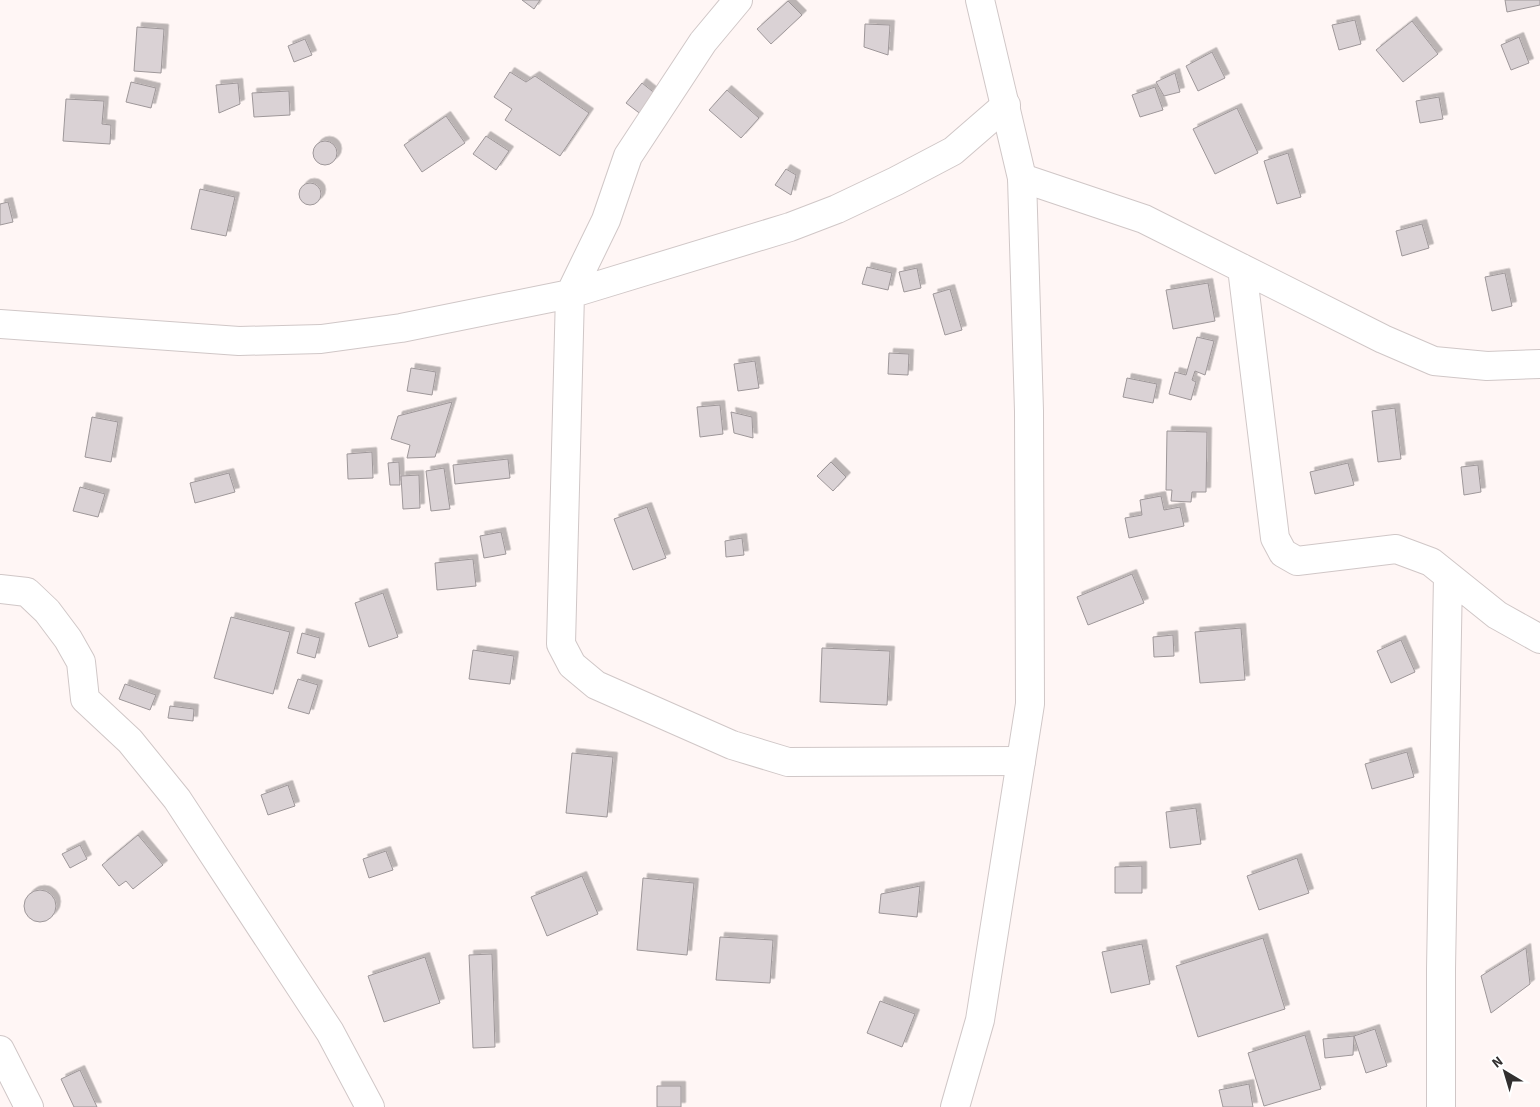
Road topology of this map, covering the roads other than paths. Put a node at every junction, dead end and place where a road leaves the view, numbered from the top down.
1 (738, 0) edge
2 (980, 0) edge
3 (1006, 105) junction
4 (1022, 178) junction
5 (1242, 268) junction
6 (570, 294) junction
7 (0, 324) edge
8 (1540, 364) edge
9 (1448, 576) junction
10 (0, 589) edge
11 (1540, 639) edge
12 (1021, 762) junction
13 (0, 1050) edge
14 (29, 1107) edge
15 (370, 1107) edge
16 (955, 1107) edge
17 (1441, 1107) edge

1 - 6 street
2 - 3 street
3 - 4 street
3 - 6 street
4 - 5 street
4 - 12 street
5 - 8 street
5 - 9 street
6 - 7 street
6 - 12 street
9 - 11 street
9 - 17 street
10 - 15 street
12 - 16 street
13 - 14 street

